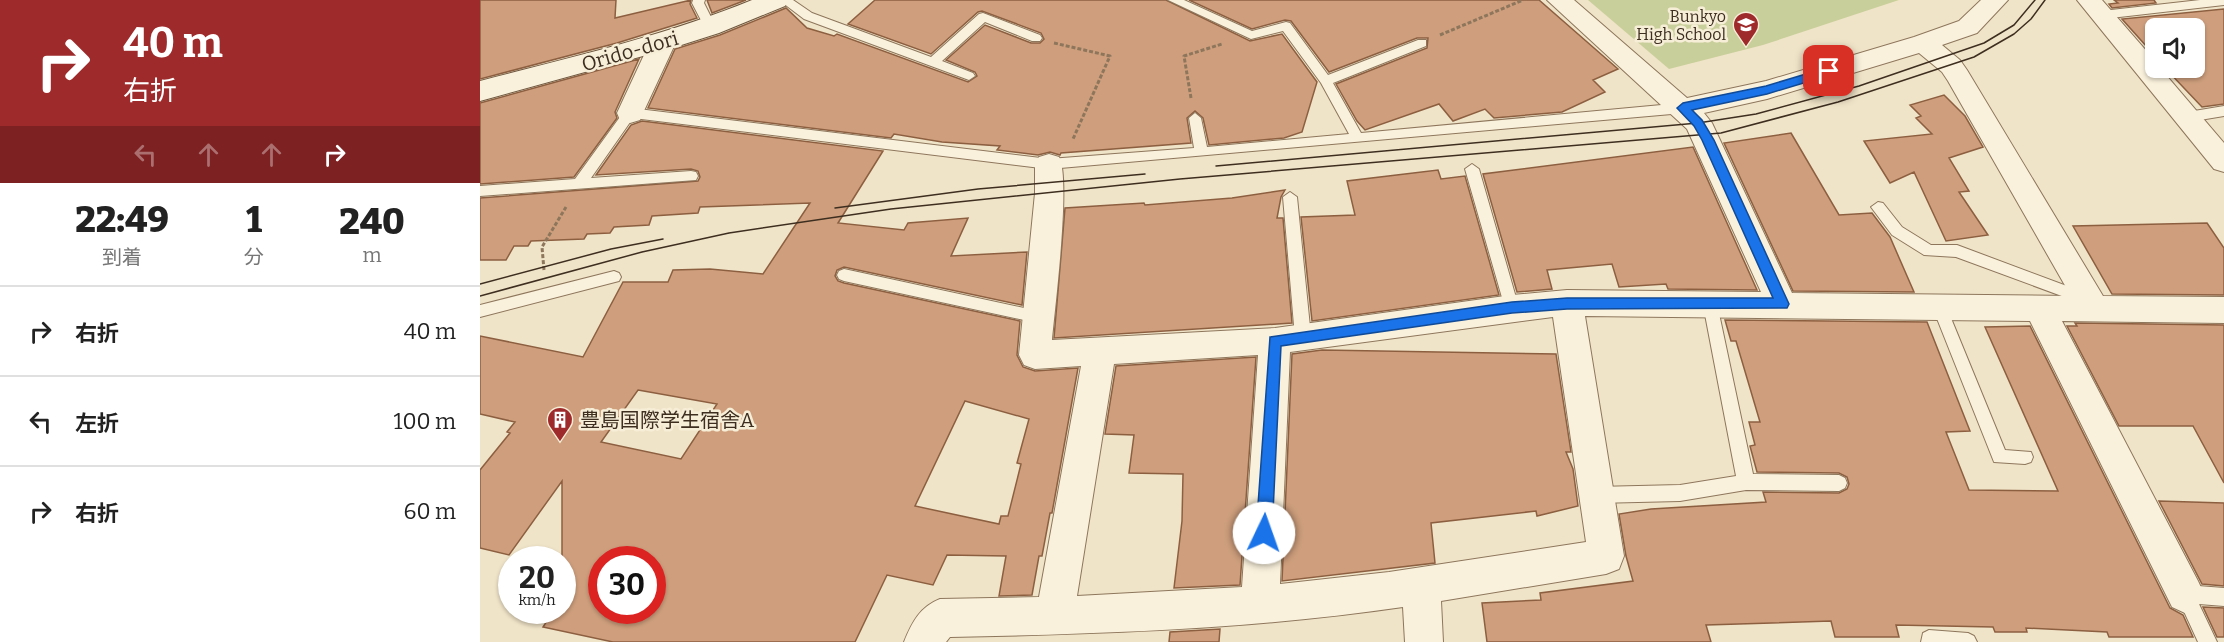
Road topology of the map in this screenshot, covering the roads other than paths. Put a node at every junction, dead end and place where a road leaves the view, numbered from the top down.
1 (699, 0) edge
2 (776, 0) edge
3 (785, 0) edge
4 (1174, 0) edge
5 (1559, 0) edge
6 (1996, 0) edge
7 (2224, 1) edge
8 (2096, 8) edge
9 (710, 27) junction
10 (1036, 38) road end
11 (663, 42) junction
12 (1422, 42) road end
13 (1923, 43) junction
14 (933, 63) junction
15 (969, 76) dead end
16 (1326, 81) junction
17 (480, 91) edge
18 (1683, 108) junction
19 (2224, 111) edge
20 (630, 113) junction
21 (2188, 117) junction
22 (1195, 118) road end
23 (1358, 138) junction
24 (1201, 152) junction
25 (2224, 162) edge
26 (1056, 163) junction
27 (1472, 169) dead end
28 (691, 176) dead end
29 (580, 183) junction
30 (480, 191) edge
31 (1290, 197) dead end
32 (1878, 207) dead end
33 (843, 275) dead end
34 (614, 277) dead end
35 (1567, 303) junction
36 (1710, 304) junction
37 (1782, 304) junction
38 (2092, 304) junction
39 (1939, 306) junction
40 (2039, 307) junction
41 (1512, 308) junction
42 (2224, 310) edge
43 (480, 311) edge
44 (1038, 317) junction
45 (1289, 339) junction
46 (1100, 351) junction
47 (2025, 457) dead end
48 (1746, 482) junction
49 (1839, 483) dead end
50 (1596, 495) junction
51 (1421, 585) junction
52 (2185, 594) junction
53 (2224, 597) edge
54 (1260, 605) junction
55 (1055, 615) junction
56 (1929, 639) dead end
57 (923, 642) edge
58 (1424, 642) edge
59 (1968, 642) edge
60 (2208, 642) edge

1 - 9 lane
2 - 9 street, Orido-dori
3 - 14 lane
4 - 16 lane
5 - 18 street
6 - 13 street
7 - 8 lane
8 - 21 street
9 - 11 street, Orido-dori
10 - 14 lane
11 - 17 street, Orido-dori
11 - 20 street
12 - 16 lane
13 - 18 street
13 - 38 street
14 - 15 lane
16 - 23 lane
18 - 23 lane
18 - 37 street
19 - 21 lane
20 - 26 lane
20 - 29 lane
21 - 25 street
22 - 24 lane
23 - 24 lane
24 - 26 lane
26 - 44 street
27 - 41 lane
28 - 29 lane
29 - 30 lane
31 - 45 lane
32 - 38 lane
33 - 44 lane
34 - 43 lane
35 - 36 street
35 - 41 street
35 - 50 street
36 - 37 street
36 - 48 lane
37 - 39 street
38 - 40 street
38 - 42 street
39 - 40 street
39 - 47 lane
40 - 52 street
41 - 45 street
44 - 46 street
45 - 46 street
45 - 54 street
46 - 55 street
48 - 49 lane
48 - 50 lane
50 - 51 street
51 - 54 street
51 - 58 street
52 - 53 lane
52 - 60 lane
54 - 55 street
55 - 57 street
56 - 59 lane

